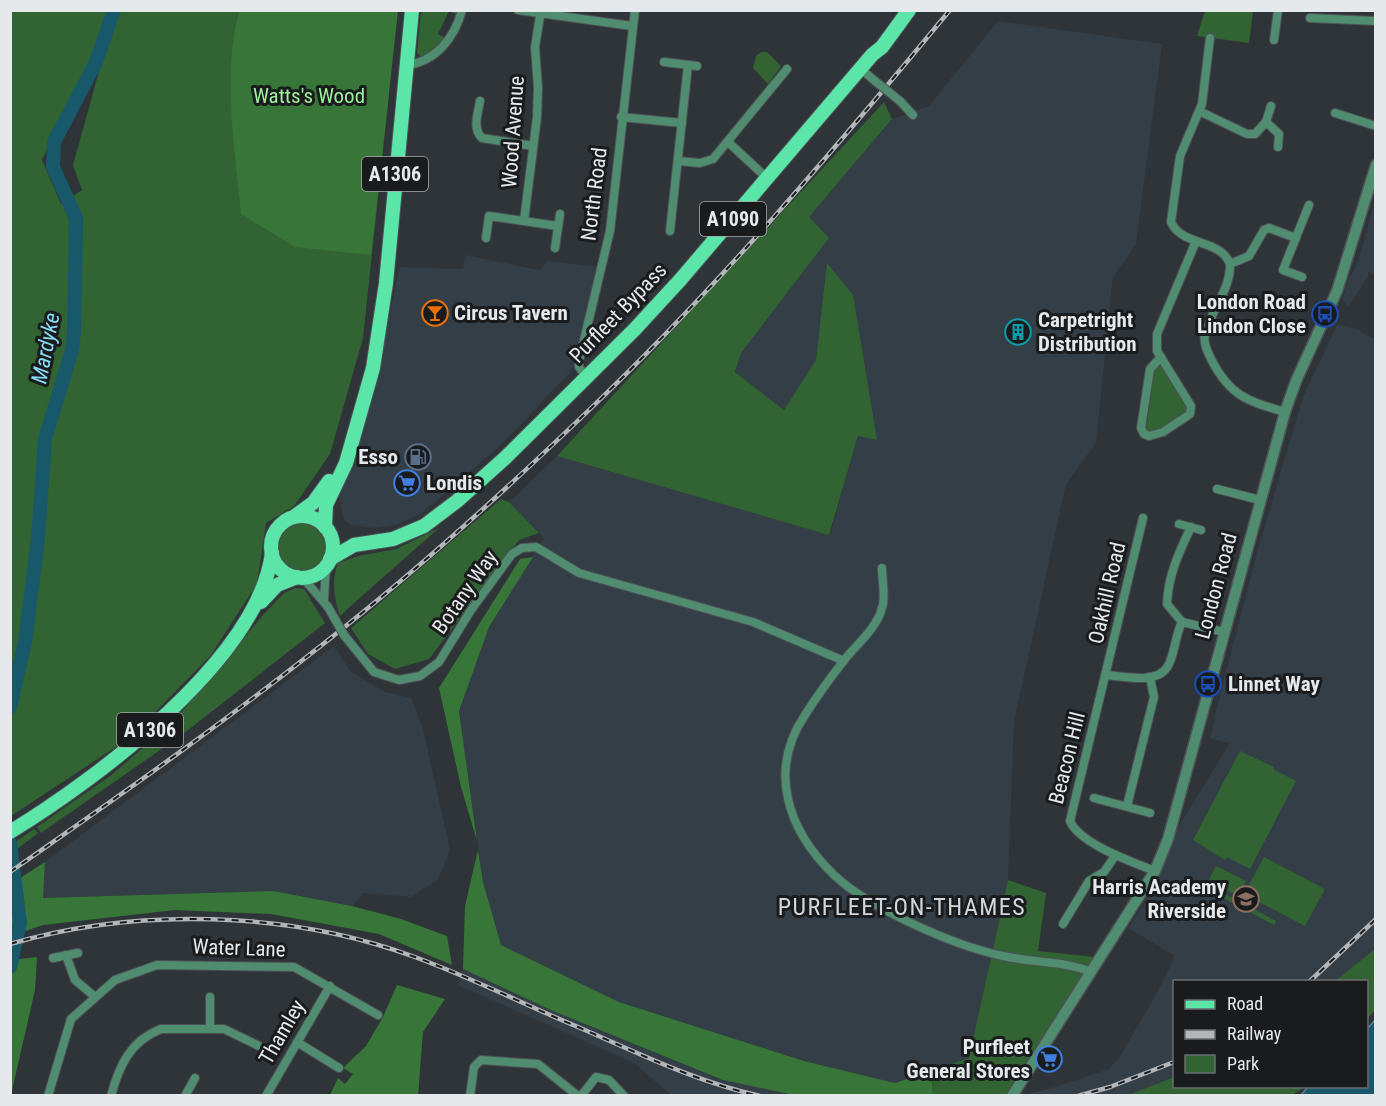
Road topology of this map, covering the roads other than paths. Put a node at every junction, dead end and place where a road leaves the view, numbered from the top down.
1 (412, 10) edge
2 (462, 10) edge
3 (518, 10) edge
4 (635, 10) edge
5 (904, 10) edge
6 (909, 10) edge
7 (1278, 10) edge
8 (540, 12) edge
9 (1310, 18) dead end
10 (1376, 21) edge
11 (632, 26) junction
12 (1210, 38) dead end
13 (1274, 40) dead end
14 (872, 55) junction
15 (664, 62) dead end
16 (406, 65) junction
17 (787, 69) dead end
18 (861, 69) junction
19 (480, 100) dead end
20 (1271, 106) dead end
21 (1199, 111) junction
22 (1335, 113) dead end
23 (913, 116) dead end
24 (621, 117) junction
25 (1266, 122) junction
26 (682, 123) junction
27 (1376, 126) edge
28 (728, 142) junction
29 (533, 146) junction
30 (1278, 147) dead end
31 (678, 161) junction
32 (1376, 165) edge
33 (768, 179) junction
34 (1309, 205) dead end
35 (560, 213) dead end
36 (524, 221) junction
37 (558, 226) junction
38 (670, 231) dead end
39 (486, 238) dead end
40 (1296, 238) junction
41 (1196, 241) junction
42 (555, 248) dead end
43 (1230, 264) junction
44 (1302, 277) dead end
45 (1161, 357) junction
46 (586, 377) junction
47 (1285, 412) junction
48 (353, 436) junction
49 (1217, 489) dead end
50 (1260, 500) junction
51 (293, 517) junction
52 (1143, 518) dead end
53 (1179, 524) dead end
54 (1191, 528) junction
55 (327, 529) junction
56 (1201, 530) dead end
57 (354, 545) junction
58 (272, 553) junction
59 (328, 562) junction
60 (882, 567) dead end
61 (300, 577) junction
62 (326, 603) junction
63 (249, 614) junction
64 (1182, 622) junction
65 (1224, 632) junction
66 (844, 661) junction
67 (1106, 675) junction
68 (1150, 677) junction
69 (1094, 798) dead end
70 (1127, 806) junction
71 (1150, 813) dead end
72 (10, 832) edge
73 (1115, 856) junction
74 (1155, 871) junction
75 (1064, 924) dead end
76 (78, 953) dead end
77 (66, 955) junction
78 (53, 958) dead end
79 (1092, 972) junction
80 (330, 986) junction
81 (94, 996) junction
82 (210, 997) dead end
83 (378, 1015) dead end
84 (210, 1027) junction
85 (297, 1042) junction
86 (259, 1046) dead end
87 (339, 1068) dead end
88 (195, 1078) dead end
89 (48, 1095) edge
90 (111, 1095) edge
91 (185, 1095) edge
92 (266, 1095) edge
93 (470, 1095) edge
94 (579, 1095) edge
95 (624, 1095) edge
96 (1012, 1095) edge

1 - 16 main road, A1306
2 - 16 street
3 - 8 street
4 - 11 street, North Road
5 - 14 main road, Purfleet Bypass / A1090
6 - 14 main road, Purfleet Bypass
7 - 13 street
8 - 11 street
8 - 29 street, Wood Avenue
9 - 10 street
11 - 24 street, North Road
12 - 21 street
14 - 18 main road, Purfleet Bypass / A1090
15 - 26 street
16 - 48 main road, A1306
17 - 28 street
18 - 23 street, bridge
18 - 33 main road, Purfleet Bypass / A1090
19 - 29 street
20 - 25 street
21 - 25 street
21 - 41 street
22 - 27 street
24 - 26 street
24 - 46 street, North Road
25 - 30 street
26 - 31 street
28 - 31 street
28 - 33 street
29 - 36 street, Wood Avenue
31 - 38 street
32 - 47 street, London Road
33 - 46 main road, Purfleet Bypass / A1090
34 - 40 street
35 - 37 street
36 - 37 street, Wood Avenue
36 - 39 street, Wood Avenue
37 - 42 street
40 - 43 street
40 - 44 street
41 - 43 street
41 - 45 street
43 - 47 street
45 - 45 street
46 - 57 main road, Purfleet Bypass / A1090
47 - 50 street, London Road
48 - 51 main road, A1306
48 - 55 main road, A1306
49 - 50 street
50 - 65 street, London Road
51 - 55 main road
51 - 58 main road
52 - 67 street, Oakhill Road
53 - 54 street
54 - 56 street
54 - 64 street
55 - 57 main road
55 - 59 main road
57 - 59 main road, Purfleet Bypass / A1090
58 - 61 main road
58 - 63 main road, A1306
59 - 61 main road
59 - 62 street
60 - 66 street
61 - 62 street, Botany Way
61 - 63 main road, A1306
62 - 66 street, Botany Way, bridge
63 - 72 main road, A1306
64 - 65 street
64 - 68 street
65 - 74 street, London Road
66 - 79 street
67 - 68 street
67 - 73 street, Beacon Hill
68 - 70 street
69 - 70 street
70 - 71 street
73 - 74 street, Beacon Hill
73 - 75 street
74 - 79 street, London Road
76 - 77 street
77 - 78 street
77 - 81 street
79 - 96 street, London Road
80 - 81 street, Water Lane
80 - 83 street, Water Lane
80 - 85 street, Thamley
81 - 89 street, Water Lane
82 - 84 street
84 - 86 street
84 - 90 street
85 - 87 street
85 - 92 street, Thamley
88 - 91 street
93 - 94 street
94 - 95 street

